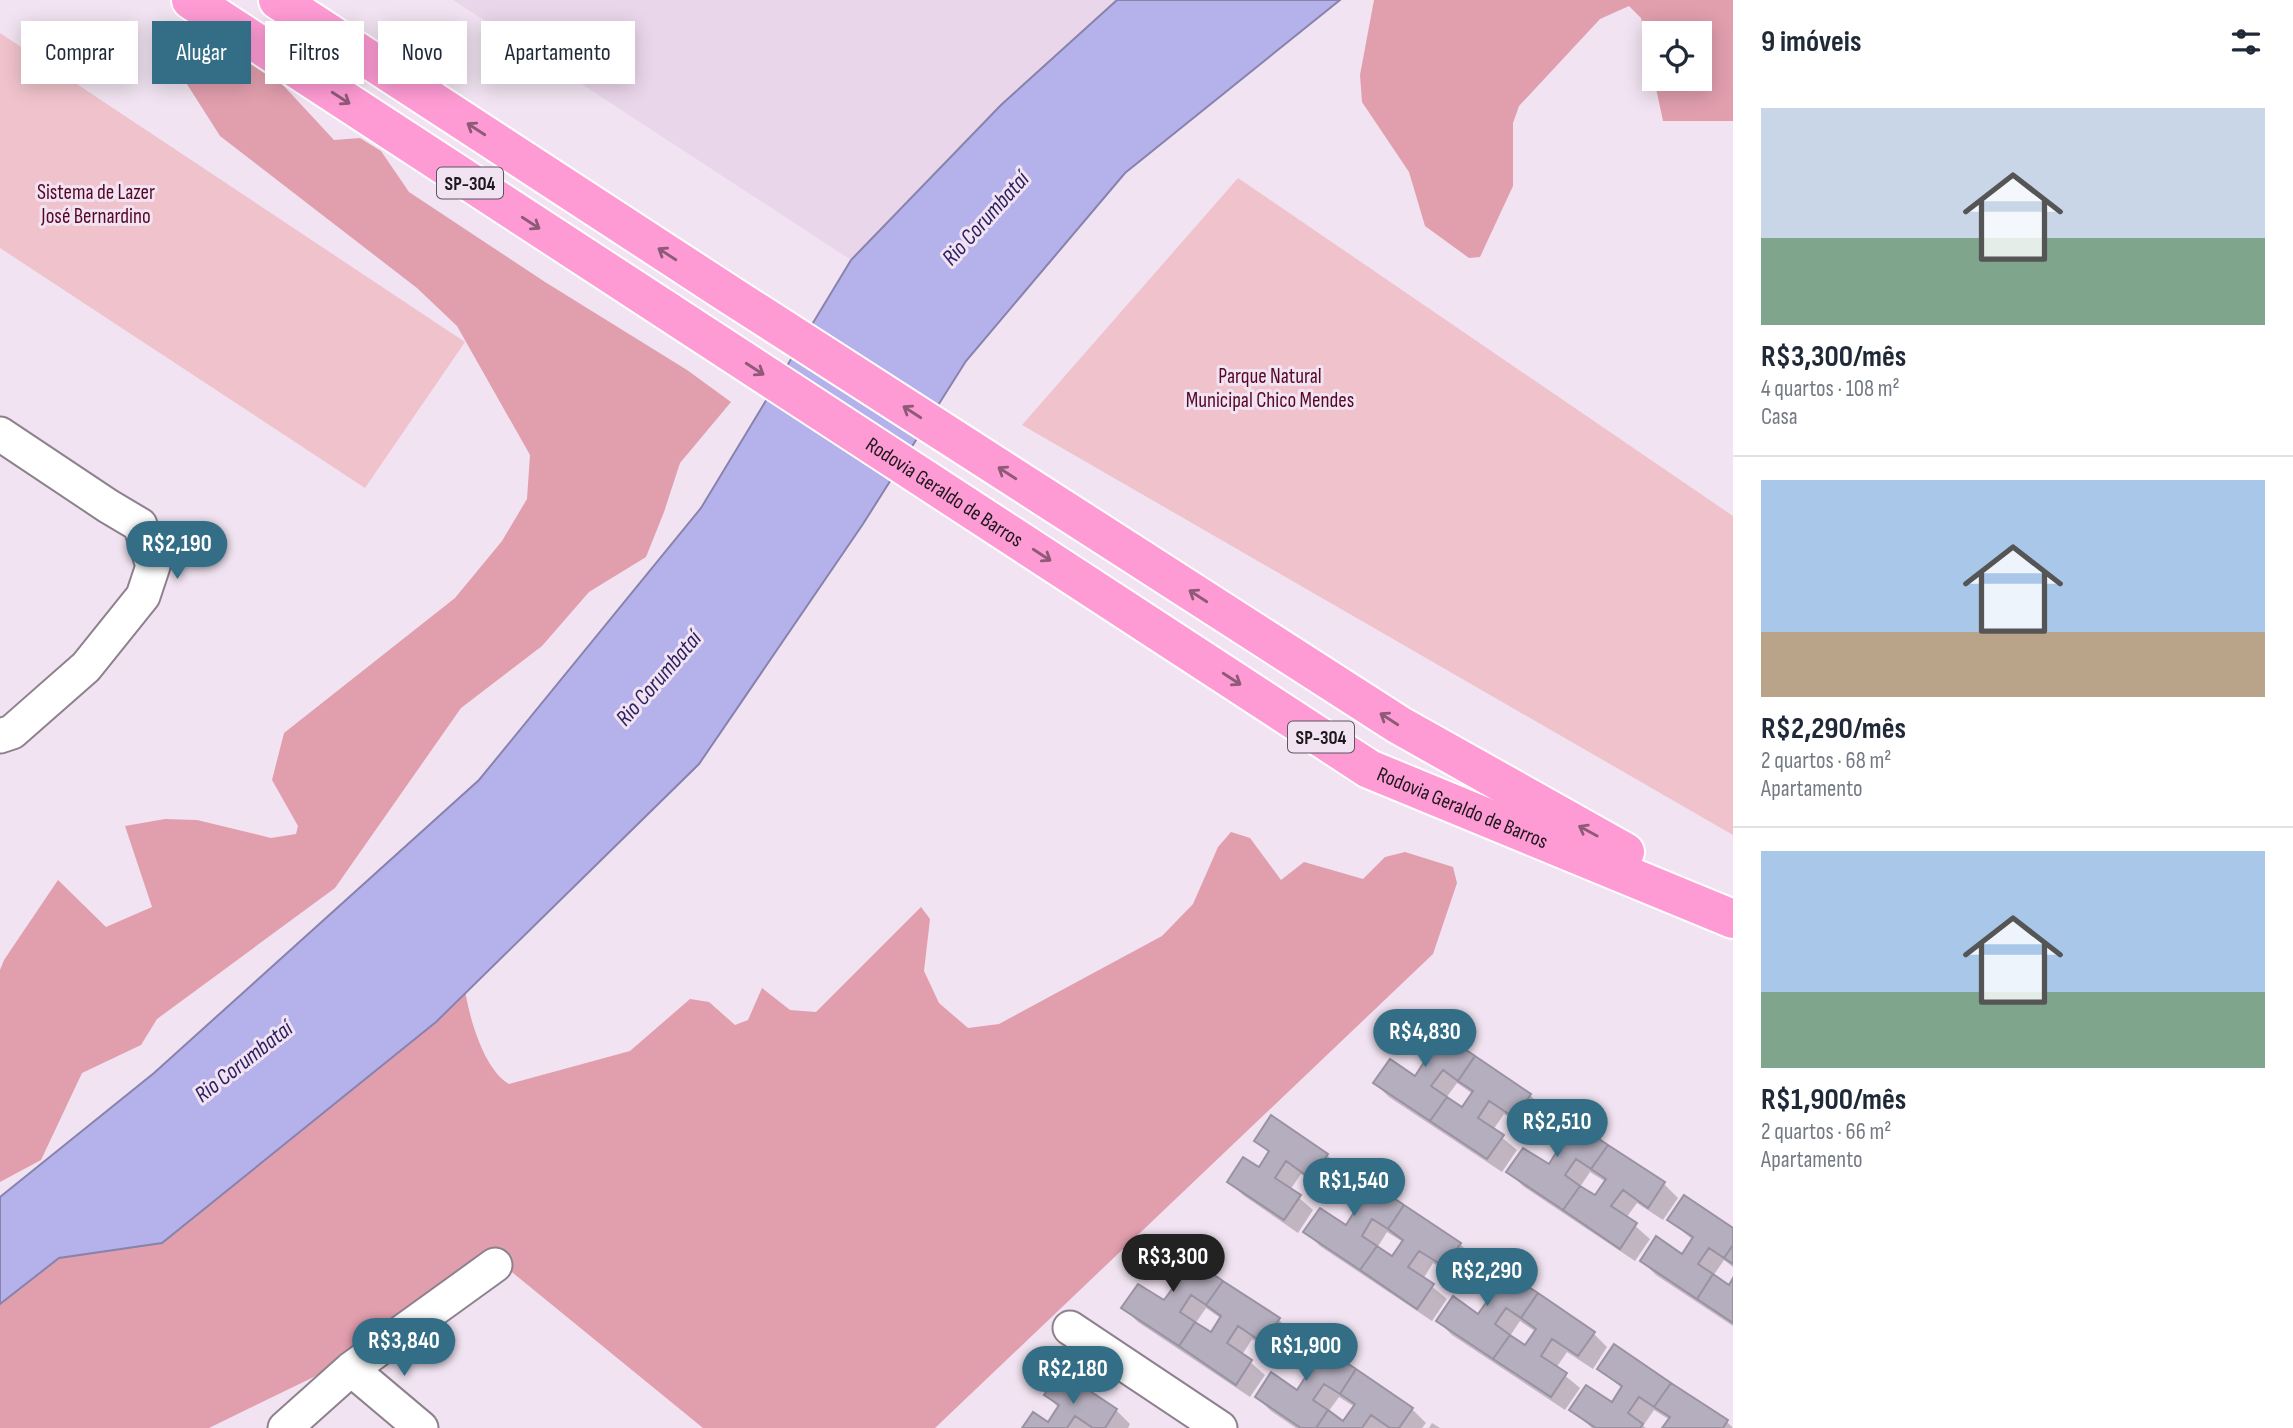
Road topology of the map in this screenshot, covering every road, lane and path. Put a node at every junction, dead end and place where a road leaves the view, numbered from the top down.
1 (191, 0) edge
2 (278, 0) edge
3 (0, 434) edge
4 (0, 736) edge
5 (1733, 912) edge
6 (1733, 919) edge
7 (495, 1265) dead end
8 (1070, 1328) dead end
9 (351, 1369) junction
10 (285, 1428) edge
11 (421, 1428) edge
12 (1220, 1428) edge

1 -> 6 highway, Rodovia Geraldo de Barros / SP-304
5 -> 2 highway, Rodovia Geraldo de Barros / SP-304
3 - 4 street
7 - 9 street
8 - 12 street
9 - 10 street
9 - 11 street

